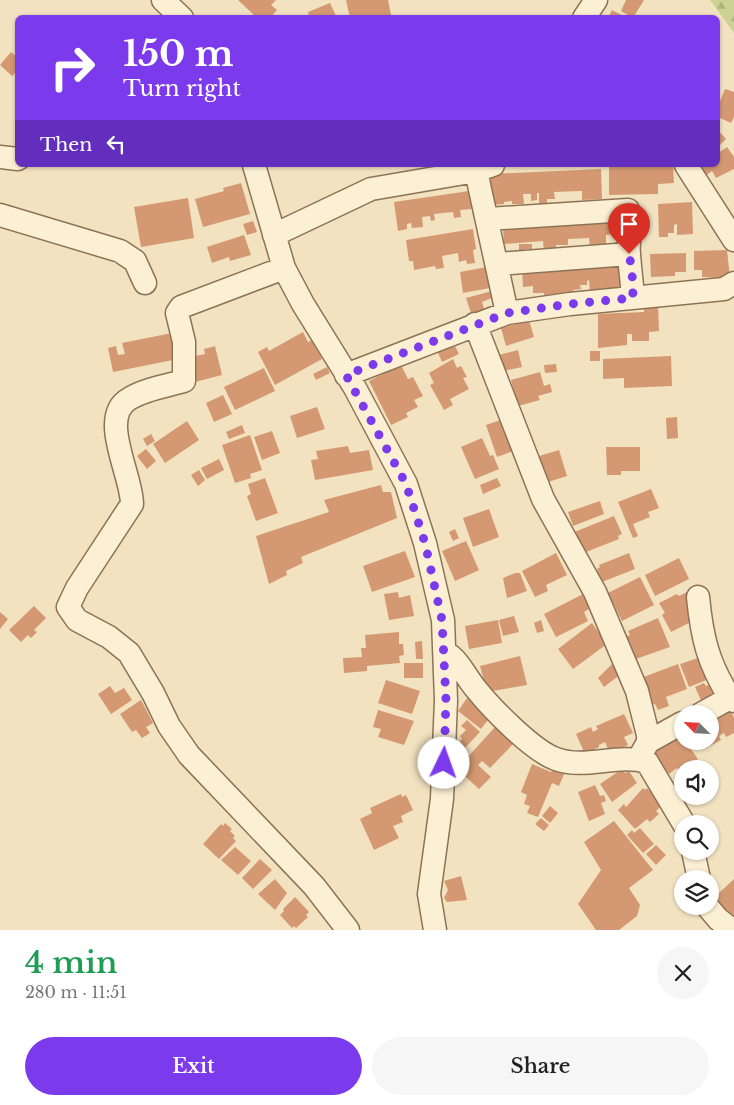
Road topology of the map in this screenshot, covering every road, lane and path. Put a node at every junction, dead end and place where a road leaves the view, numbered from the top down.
1 (163, 0) edge
2 (596, 0) edge
3 (179, 15) edge
4 (586, 15) edge
5 (0, 157) edge
6 (15, 159) edge
7 (255, 167) edge
8 (687, 167) edge
9 (485, 168) edge
10 (0, 214) edge
11 (488, 219) junction
12 (274, 235) junction
13 (734, 240) edge
14 (629, 254) junction
15 (498, 264) junction
16 (284, 268) junction
17 (145, 283) dead end
18 (734, 283) edge
19 (633, 298) junction
20 (507, 313) junction
21 (475, 324) junction
22 (346, 375) junction
23 (698, 597) dead end
24 (445, 652) junction
25 (732, 699) edge
26 (719, 705) edge
27 (674, 729) edge
28 (643, 751) junction
29 (679, 815) edge
30 (714, 915) edge
31 (348, 930) edge
32 (435, 930) edge
33 (732, 930) edge

1 - 3 street
2 - 4 street
5 - 6 street
7 - 12 street
8 - 13 street
9 - 11 street
9 - 12 street
10 - 17 street
11 - 14 street
11 - 15 street
12 - 16 street
14 - 15 street
14 - 19 street
15 - 20 street
16 - 22 street
16 - 31 street
18 - 19 street
19 - 20 street
20 - 21 street
21 - 22 street
21 - 28 street
22 - 24 street
23 - 25 street
24 - 28 street
24 - 32 street
25 - 26 street
27 - 28 street
28 - 29 street
30 - 33 street

